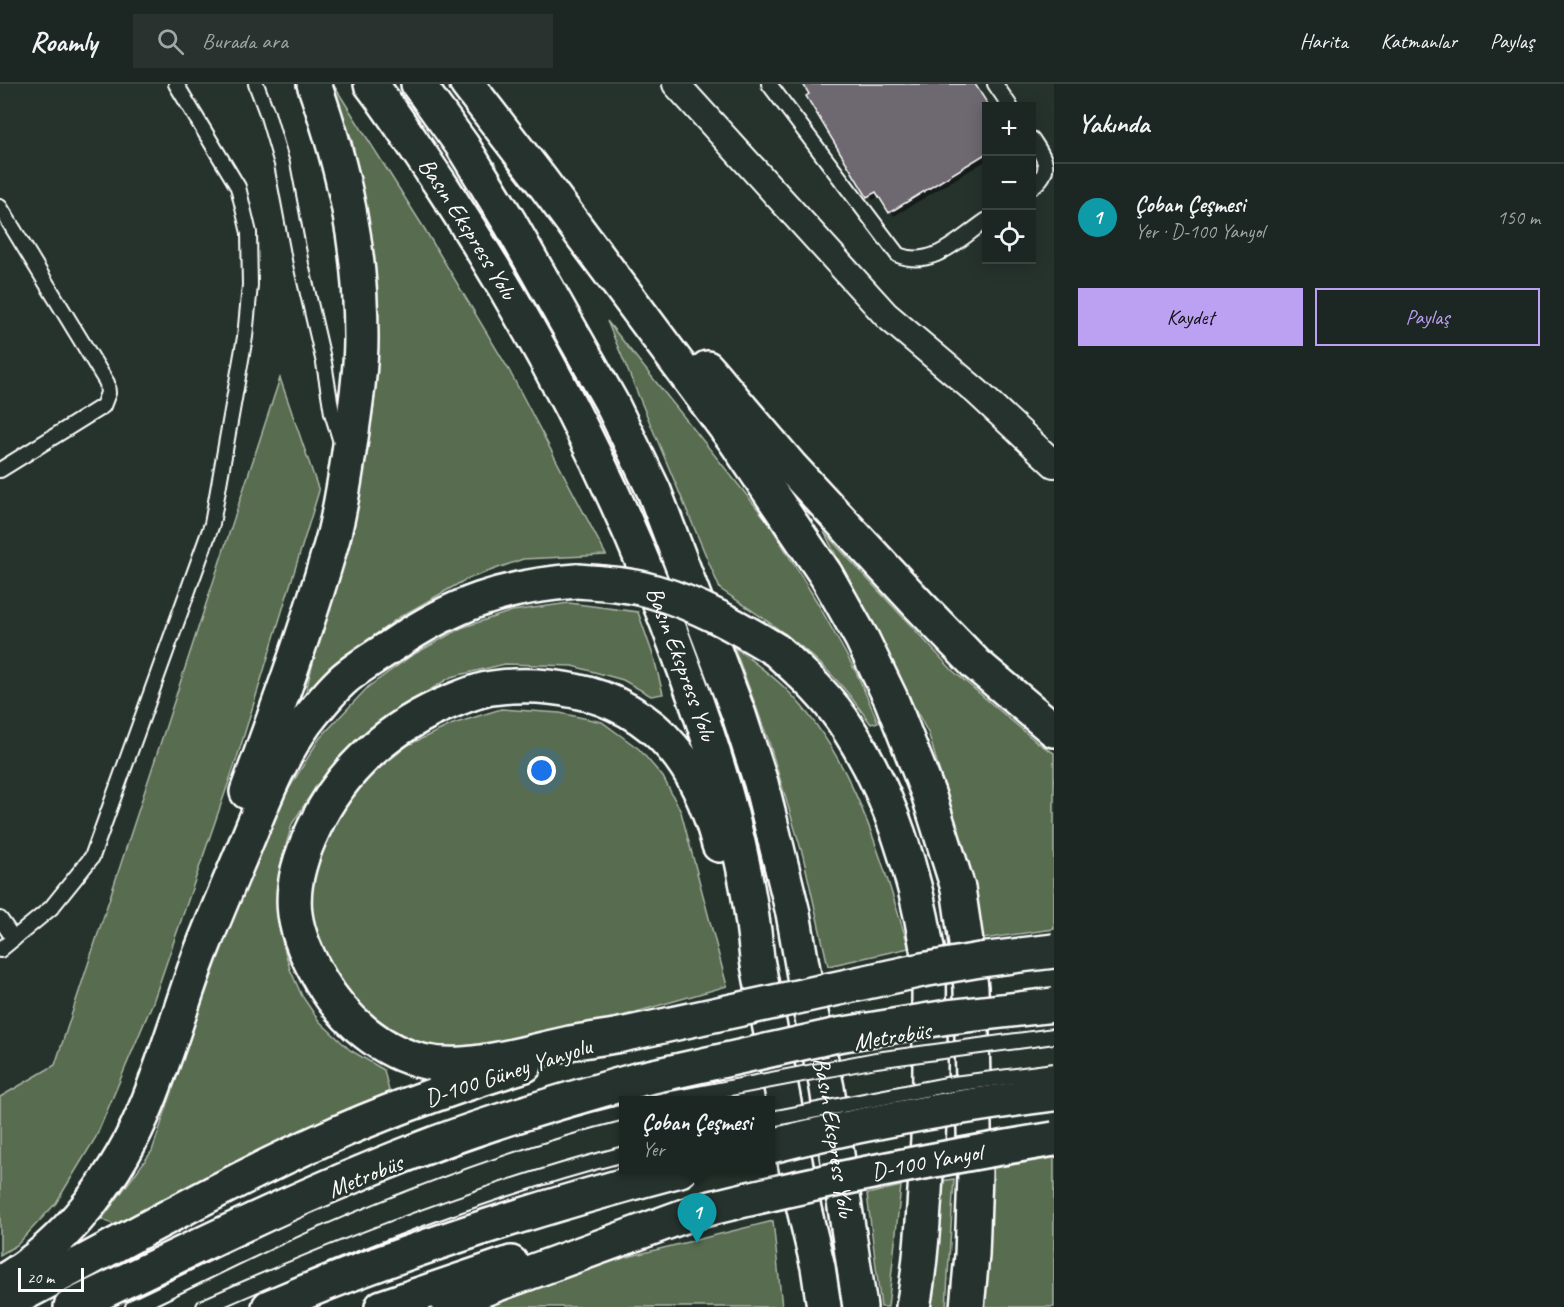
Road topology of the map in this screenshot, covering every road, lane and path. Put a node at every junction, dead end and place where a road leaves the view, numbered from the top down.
1 (176, 84) edge
2 (256, 84) edge
3 (314, 84) edge
4 (371, 84) edge
5 (418, 84) edge
6 (467, 84) edge
7 (676, 84) edge
8 (769, 84) edge
9 (995, 84) edge
10 (1007, 102) edge
11 (1036, 145) edge
12 (1036, 184) edge
13 (0, 207) edge
14 (982, 224) edge
15 (616, 280) junction
16 (348, 461) junction
17 (1054, 464) edge
18 (0, 470) edge
19 (1054, 730) edge
20 (0, 919) edge
21 (14, 939) junction
22 (0, 950) edge
23 (1054, 951) edge
24 (757, 959) junction
25 (197, 962) junction
26 (1054, 1005) edge
27 (621, 1035) junction
28 (1054, 1036) edge
29 (1054, 1071) edge
30 (1054, 1094) edge
31 (693, 1096) edge
32 (619, 1113) edge
33 (775, 1118) edge
34 (1054, 1139) edge
35 (775, 1145) edge
36 (619, 1155) edge
37 (665, 1174) edge
38 (804, 1209) junction
39 (695, 1212) junction
40 (0, 1283) edge
41 (0, 1306) edge
42 (71, 1307) edge
43 (133, 1307) edge
44 (204, 1307) edge
45 (269, 1307) edge
46 (382, 1307) edge
47 (449, 1307) edge
48 (803, 1307) edge
49 (824, 1307) edge
50 (860, 1307) edge
51 (913, 1307) edge
52 (967, 1307) edge

1 - 21 lane
2 - 16 lane
3 - 16 main road
4 - 24 main road, Basın Ekspress Yolu
5 - 50 main road, Basın Ekspress Yolu
6 - 15 main road
7 - 17 street
8 - 14 lane
9 - 10 lane
11 - 12 lane
13 - 18 lane
15 - 19 main road
15 - 52 main road
16 - 25 main road
20 - 21 lane
21 - 22 lane
23 - 27 main road, D-100 Güney Yanyolu, bridge
24 - 27 main road
24 - 38 main road, Basın Ekspress Yolu
25 - 40 main road
25 - 51 main road, bridge
26 - 42 main road, bridge
27 - 41 main road, D-100 Güney Yanyolu
28 - 31 lane, Metrobüs, bridge
29 - 33 lane, bridge
30 - 35 main road, bridge
32 - 43 lane, Metrobüs
34 - 39 main road, D-100 Yanyol, bridge
36 - 44 lane
37 - 45 main road
38 - 48 main road
38 - 49 main road, Basın Ekspress Yolu
39 - 46 main road
39 - 47 main road

